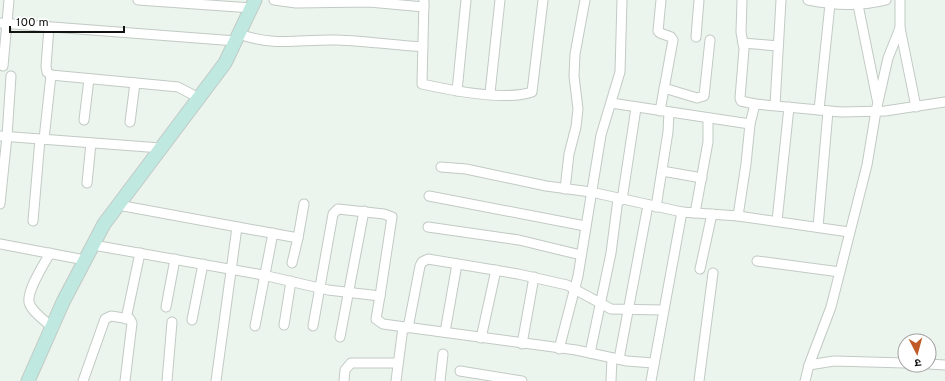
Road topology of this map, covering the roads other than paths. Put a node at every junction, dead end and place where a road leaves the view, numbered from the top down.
1 (9, 0) edge
2 (138, 0) edge
3 (274, 0) edge
4 (466, 0) edge
5 (500, 0) edge
6 (543, 0) edge
7 (585, 0) edge
8 (622, 0) edge
9 (661, 0) edge
10 (699, 0) edge
11 (742, 0) edge
12 (781, 0) edge
13 (808, 0) edge
14 (886, 0) edge
15 (900, 0) edge
16 (858, 2) edge
17 (424, 3) edge
18 (254, 4) edge
19 (830, 4) junction
20 (4, 23) edge
21 (49, 26) junction
22 (900, 28) junction
23 (238, 37) junction
24 (696, 37) dead end
25 (710, 40) dead end
26 (743, 43) junction
27 (778, 46) junction
28 (423, 47) junction
29 (3, 66) dead end
30 (51, 75) junction
31 (11, 76) dead end
32 (89, 79) junction
33 (135, 83) junction
34 (664, 88) junction
35 (457, 91) junction
36 (490, 94) junction
37 (199, 98) junction
38 (945, 102) edge
39 (611, 103) junction
40 (755, 104) junction
41 (775, 105) junction
42 (916, 106) junction
43 (789, 107) junction
44 (877, 107) junction
45 (636, 108) junction
46 (824, 110) junction
47 (665, 112) junction
48 (708, 118) junction
49 (84, 120) dead end
50 (130, 122) dead end
51 (750, 124) junction
52 (4, 136) edge
53 (42, 139) junction
54 (91, 142) junction
55 (161, 148) junction
56 (441, 167) dead end
57 (662, 171) junction
58 (702, 178) junction
59 (87, 183) dead end
60 (566, 189) junction
61 (591, 192) junction
62 (429, 196) dead end
63 (620, 199) junction
64 (0, 204) edge
65 (304, 204) dead end
66 (118, 205) junction
67 (652, 206) junction
68 (364, 212) junction
69 (682, 212) junction
70 (695, 213) junction
71 (712, 214) junction
72 (738, 216) junction
73 (33, 221) dead end
74 (777, 221) junction
75 (585, 226) junction
76 (237, 227) junction
77 (428, 227) dead end
78 (818, 227) junction
79 (849, 232) junction
80 (273, 233) junction
81 (298, 238) junction
82 (0, 244) edge
83 (93, 244) junction
84 (50, 253) junction
85 (140, 253) junction
86 (581, 255) junction
87 (175, 259) junction
88 (85, 260) junction
89 (757, 261) dead end
90 (203, 264) junction
91 (292, 264) dead end
92 (457, 264) junction
93 (700, 269) dead end
94 (232, 270) junction
95 (496, 270) junction
96 (840, 272) junction
97 (713, 273) dead end
98 (266, 276) junction
99 (534, 277) junction
100 (291, 282) junction
101 (319, 288) junction
102 (575, 290) junction
103 (349, 292) junction
104 (380, 296) junction
105 (600, 304) junction
106 (166, 307) dead end
107 (628, 310) junction
108 (663, 310) junction
109 (126, 319) junction
110 (192, 320) dead end
111 (172, 322) dead end
112 (284, 325) dead end
113 (255, 326) dead end
114 (313, 326) dead end
115 (52, 327) junction
116 (405, 328) junction
117 (445, 332) junction
118 (340, 337) dead end
119 (481, 338) junction
120 (522, 344) junction
121 (559, 349) junction
122 (590, 353) junction
123 (443, 354) dead end
124 (616, 358) junction
125 (653, 363) junction
126 (897, 363) edge
127 (398, 364) junction
128 (809, 365) junction
129 (460, 372) dead end
130 (500, 379) edge
131 (28, 381) edge
132 (82, 381) edge
133 (125, 381) edge
134 (167, 381) edge
135 (216, 381) edge
136 (344, 381) edge
137 (396, 381) edge
138 (440, 381) edge
139 (522, 381) edge
140 (611, 381) edge
141 (651, 381) edge
142 (700, 381) edge
143 (805, 381) edge

1 - 20 street
2 - 18 street
3 - 17 street
4 - 35 street
5 - 36 street
6 - 36 street
7 - 60 street
8 - 39 street
9 - 34 street
10 - 24 street
11 - 26 street
12 - 27 street
13 - 19 street
14 - 16 street
15 - 22 street
16 - 19 street
16 - 44 street
17 - 28 street
18 - 23 street
19 - 46 street
20 - 21 street
20 - 29 street
21 - 23 street
21 - 30 street
22 - 42 street
22 - 44 street
23 - 28 street
23 - 37 street
25 - 34 street
26 - 27 street
26 - 40 street
27 - 41 street
28 - 35 street
30 - 32 street
30 - 53 street
31 - 52 street
32 - 33 street
32 - 49 street
33 - 37 street
33 - 50 street
34 - 47 street
35 - 36 street
37 - 55 street
38 - 42 street
39 - 45 street
39 - 61 street
40 - 41 street
40 - 51 street
41 - 43 street
42 - 44 street
43 - 46 street
43 - 74 street
44 - 46 street
44 - 79 street
45 - 47 street
45 - 63 street
46 - 78 street
47 - 48 street
47 - 57 street
48 - 51 street
48 - 58 street
51 - 72 street
52 - 53 street
52 - 64 street
53 - 54 street
53 - 73 street
54 - 55 street
54 - 59 street
55 - 66 street
56 - 60 street
57 - 58 street
57 - 67 street
58 - 70 street
60 - 61 street
61 - 63 street
61 - 75 street
62 - 75 street
63 - 67 street
63 - 105 street
65 - 81 street
66 - 76 street
66 - 83 street
67 - 69 street
67 - 107 street
68 - 101 street
68 - 103 street
68 - 104 street
69 - 70 street
69 - 108 street
70 - 71 street
71 - 72 street
71 - 93 street
72 - 74 street
74 - 78 street
75 - 86 street
76 - 80 street
76 - 94 street
77 - 86 street
78 - 79 street
79 - 96 street
80 - 81 street
80 - 98 street
81 - 91 street
82 - 84 street
83 - 85 street
83 - 88 street
84 - 88 street
84 - 115 street
85 - 87 street
85 - 109 street
86 - 102 street
87 - 90 street
87 - 106 street
88 - 115 street
89 - 96 street
90 - 94 street
90 - 110 street
92 - 95 street
92 - 116 street
92 - 117 street
94 - 98 street
94 - 135 street
95 - 99 street
95 - 119 street
96 - 128 street
97 - 142 street
98 - 100 street
98 - 113 street
99 - 102 street
99 - 120 street
100 - 101 street
100 - 112 street
101 - 103 street
101 - 114 street
102 - 105 street
102 - 121 street
103 - 104 street
103 - 118 street
104 - 116 street
105 - 107 street
105 - 122 street
107 - 108 street
107 - 124 street
108 - 125 street
109 - 132 street
109 - 133 street
111 - 134 street
115 - 131 street
116 - 117 street
116 - 127 street
117 - 119 street
119 - 120 street
120 - 121 street
121 - 122 street
122 - 124 street
123 - 138 street
124 - 125 street
124 - 140 street
125 - 141 street
126 - 128 street
127 - 136 street
127 - 137 street
128 - 143 street
129 - 130 street
130 - 139 street

